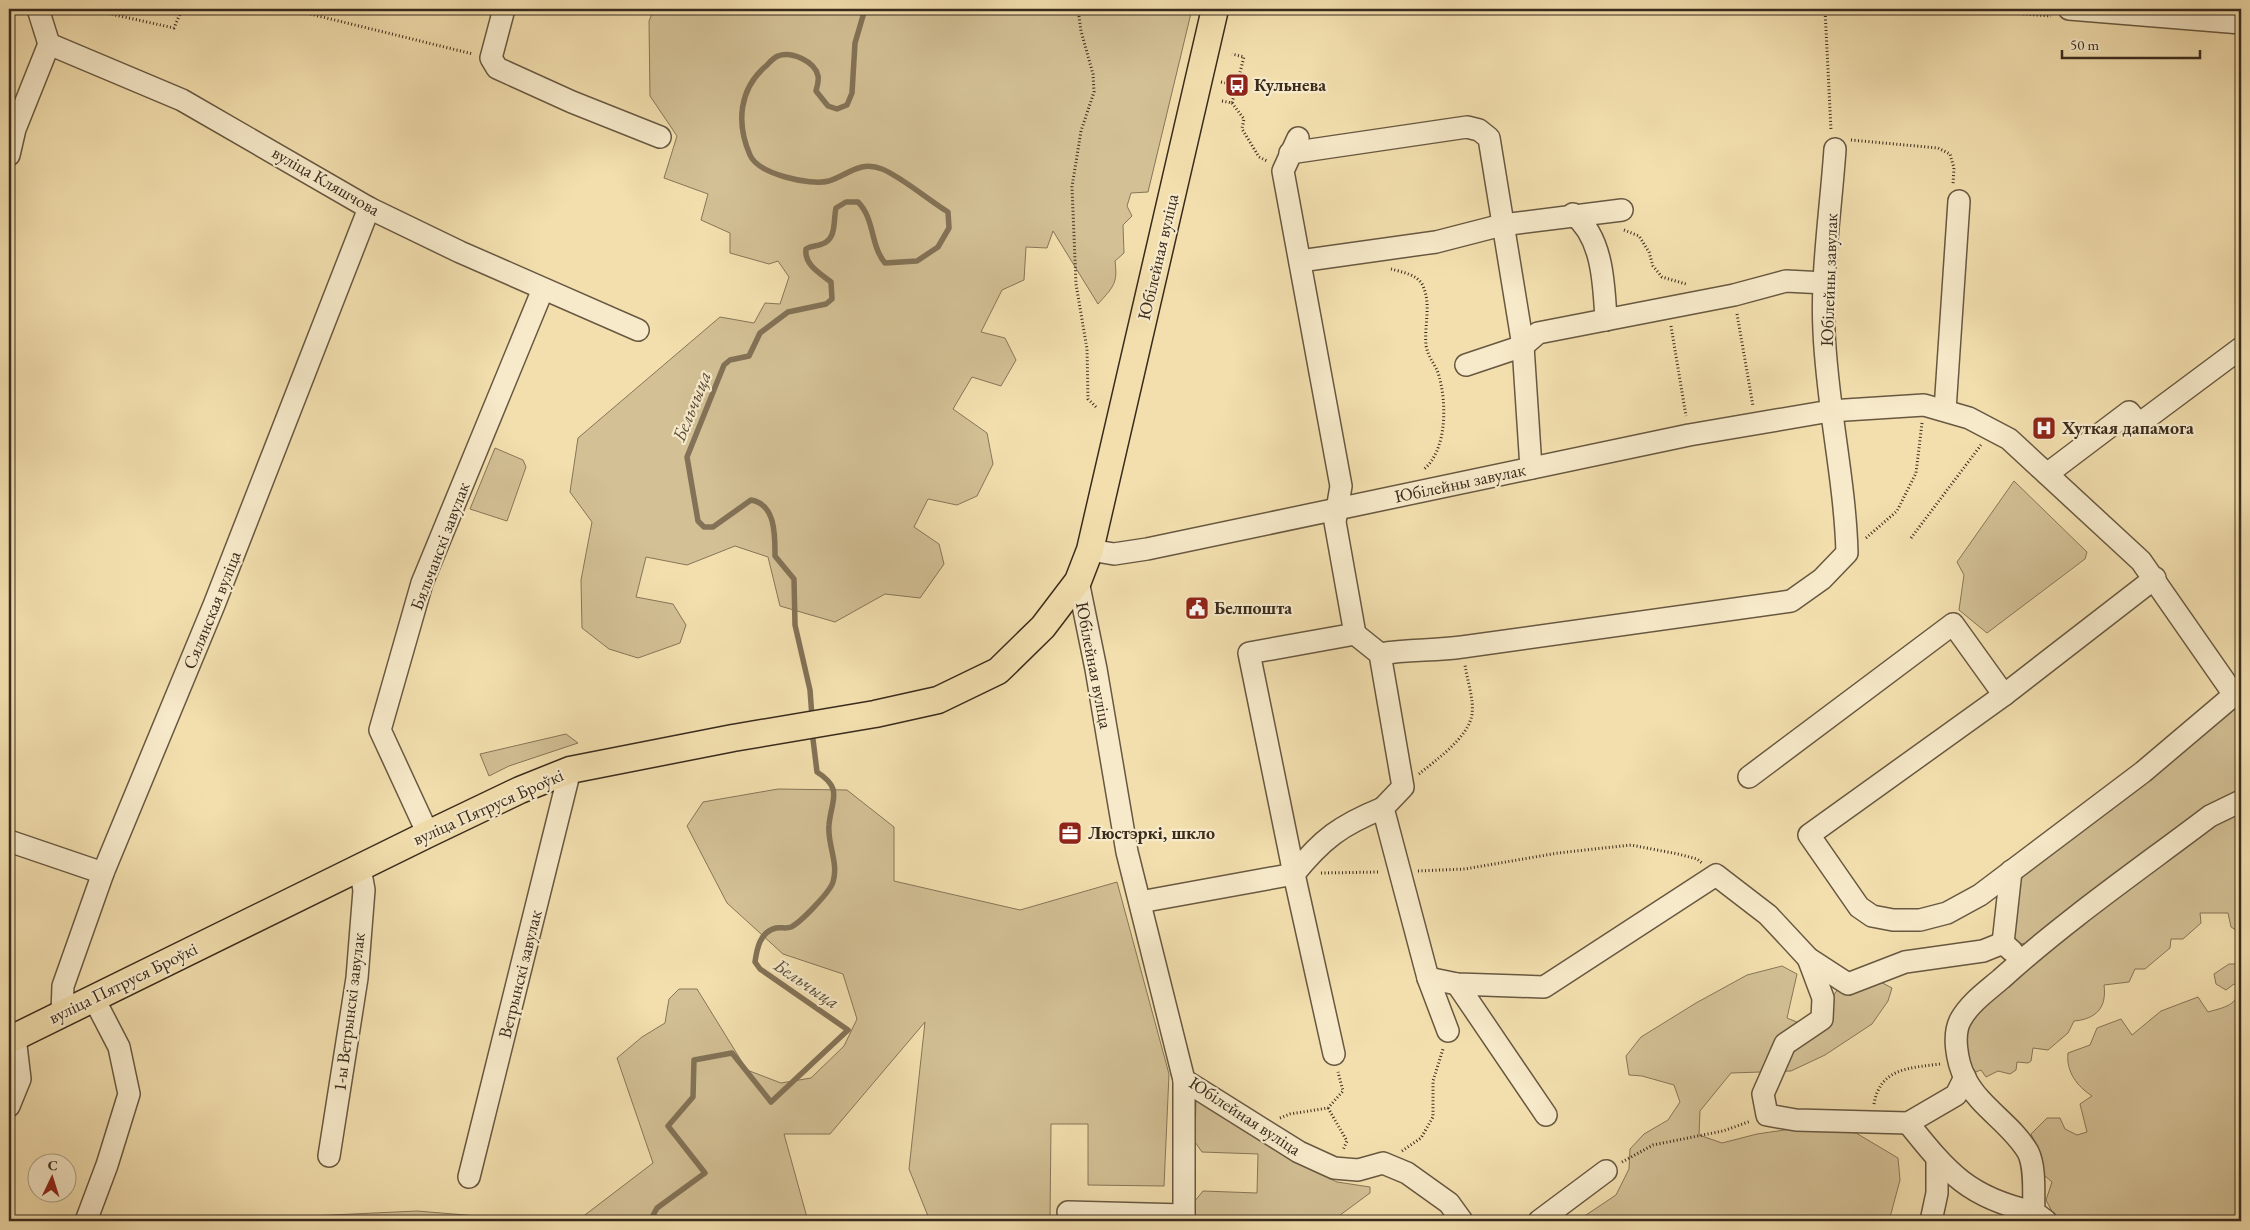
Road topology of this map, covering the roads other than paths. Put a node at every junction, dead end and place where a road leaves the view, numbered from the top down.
1 (38, 9) edge
2 (504, 9) edge
3 (1215, 9) edge
4 (2069, 9) edge
5 (2241, 23) edge
6 (48, 44) junction
7 (660, 137) dead end
8 (1834, 144) road end
9 (9, 155) edge
10 (1960, 201) road end
11 (369, 208) junction
12 (1573, 214) junction
13 (1622, 219) road end
14 (1502, 224) junction
15 (1300, 261) junction
16 (1826, 284) junction
17 (542, 289) junction
18 (1606, 320) junction
19 (638, 330) dead end
20 (1523, 346) junction
21 (2241, 348) edge
22 (1466, 365) dead end
23 (1945, 410) junction
24 (1830, 411) junction
25 (1531, 468) junction
26 (2047, 474) junction
27 (1336, 509) junction
28 (1090, 550) junction
29 (2155, 578) junction
30 (1078, 581) junction
31 (1355, 634) junction
32 (1380, 654) junction
33 (2004, 695) junction
34 (2239, 695) edge
35 (570, 770) junction
36 (1749, 777) dead end
37 (2241, 801) edge
38 (1383, 808) junction
39 (428, 834) junction
40 (9, 841) edge
41 (360, 868) junction
42 (2011, 871) junction
43 (103, 874) junction
44 (1294, 874) junction
45 (1140, 902) junction
46 (2003, 943) junction
47 (1808, 958) junction
48 (2022, 959) junction
49 (1428, 978) junction
50 (1457, 984) junction
51 (93, 997) junction
52 (62, 1013) junction
53 (1448, 1031) road end
54 (12, 1039) edge
55 (1334, 1054) road end
56 (1965, 1077) junction
57 (1184, 1080) junction
58 (9, 1106) edge
59 (1546, 1115) dead end
60 (1908, 1123) junction
61 (329, 1156) dead end
62 (1937, 1160) junction
63 (1606, 1171) road end
64 (469, 1177) dead end
65 (1068, 1212) dead end
66 (2040, 1217) edge
67 (1184, 1218) edge
68 (1458, 1220) edge
69 (86, 1221) edge
70 (1539, 1221) edge
71 (1931, 1221) edge

1 - 6 street
2 - 7 street
3 - 28 main road, Юбілейная вуліца
4 - 5 street
6 - 9 street
6 - 11 street, вуліца Кляшчова
8 - 16 street, Юбілейны завулак
10 - 23 street
11 - 17 street, вуліца Кляшчова
11 - 43 street, Сялянская вуліца
12 - 13 street
12 - 14 street
12 - 18 street
14 - 15 street
14 - 15 street
14 - 20 street
15 - 27 street
16 - 18 street
16 - 24 street, Юбілейны завулак
17 - 19 street, вуліца Кляшчова
17 - 39 street, Бяльчанскі завулак
18 - 20 street
20 - 22 street
20 - 25 street
21 - 26 street
23 - 24 street, Юбілейны завулак
23 - 26 street, Юбілейны завулак
24 - 25 street, Юбілейны завулак
24 - 32 street, Юбілейны завулак
25 - 27 street, Юбілейны завулак
26 - 29 street, Юбілейны завулак
27 - 28 street, Юбілейны завулак
27 - 31 street
28 - 30 main road, Юбілейная вуліца
29 - 33 street
29 - 34 street, Юбілейны завулак
30 - 35 main road, вуліца Пятруся Броўкі
30 - 45 street, Юбілейная вуліца
31 - 32 street
31 - 44 street
32 - 38 street
33 - 36 street
33 - 42 street
34 - 42 street
35 - 39 main road, вуліца Пятруся Броўкі
35 - 64 street, Ветрынскі завулак
37 - 48 street
38 - 44 street
38 - 49 street
39 - 41 main road, вуліца Пятруся Броўкі
40 - 43 street
41 - 51 main road, вуліца Пятруся Броўкі
41 - 61 street, 1-ы Ветрынскі завулак
42 - 46 street
43 - 52 street, Сялянская вуліца
44 - 45 street
44 - 55 street
45 - 57 street, Юбілейная вуліца
46 - 47 street
46 - 48 street
47 - 50 street
47 - 60 street
48 - 56 street
49 - 50 street
49 - 53 street
50 - 59 street
51 - 52 main road, вуліца Пятруся Броўкі
51 - 69 street
52 - 54 main road, вуліца Пятруся Броўкі
54 - 58 street
56 - 60 street
56 - 66 street
57 - 67 street
57 - 68 street, Юбілейная вуліца
60 - 62 street
62 - 66 street
62 - 71 street
63 - 70 street
65 - 67 street

